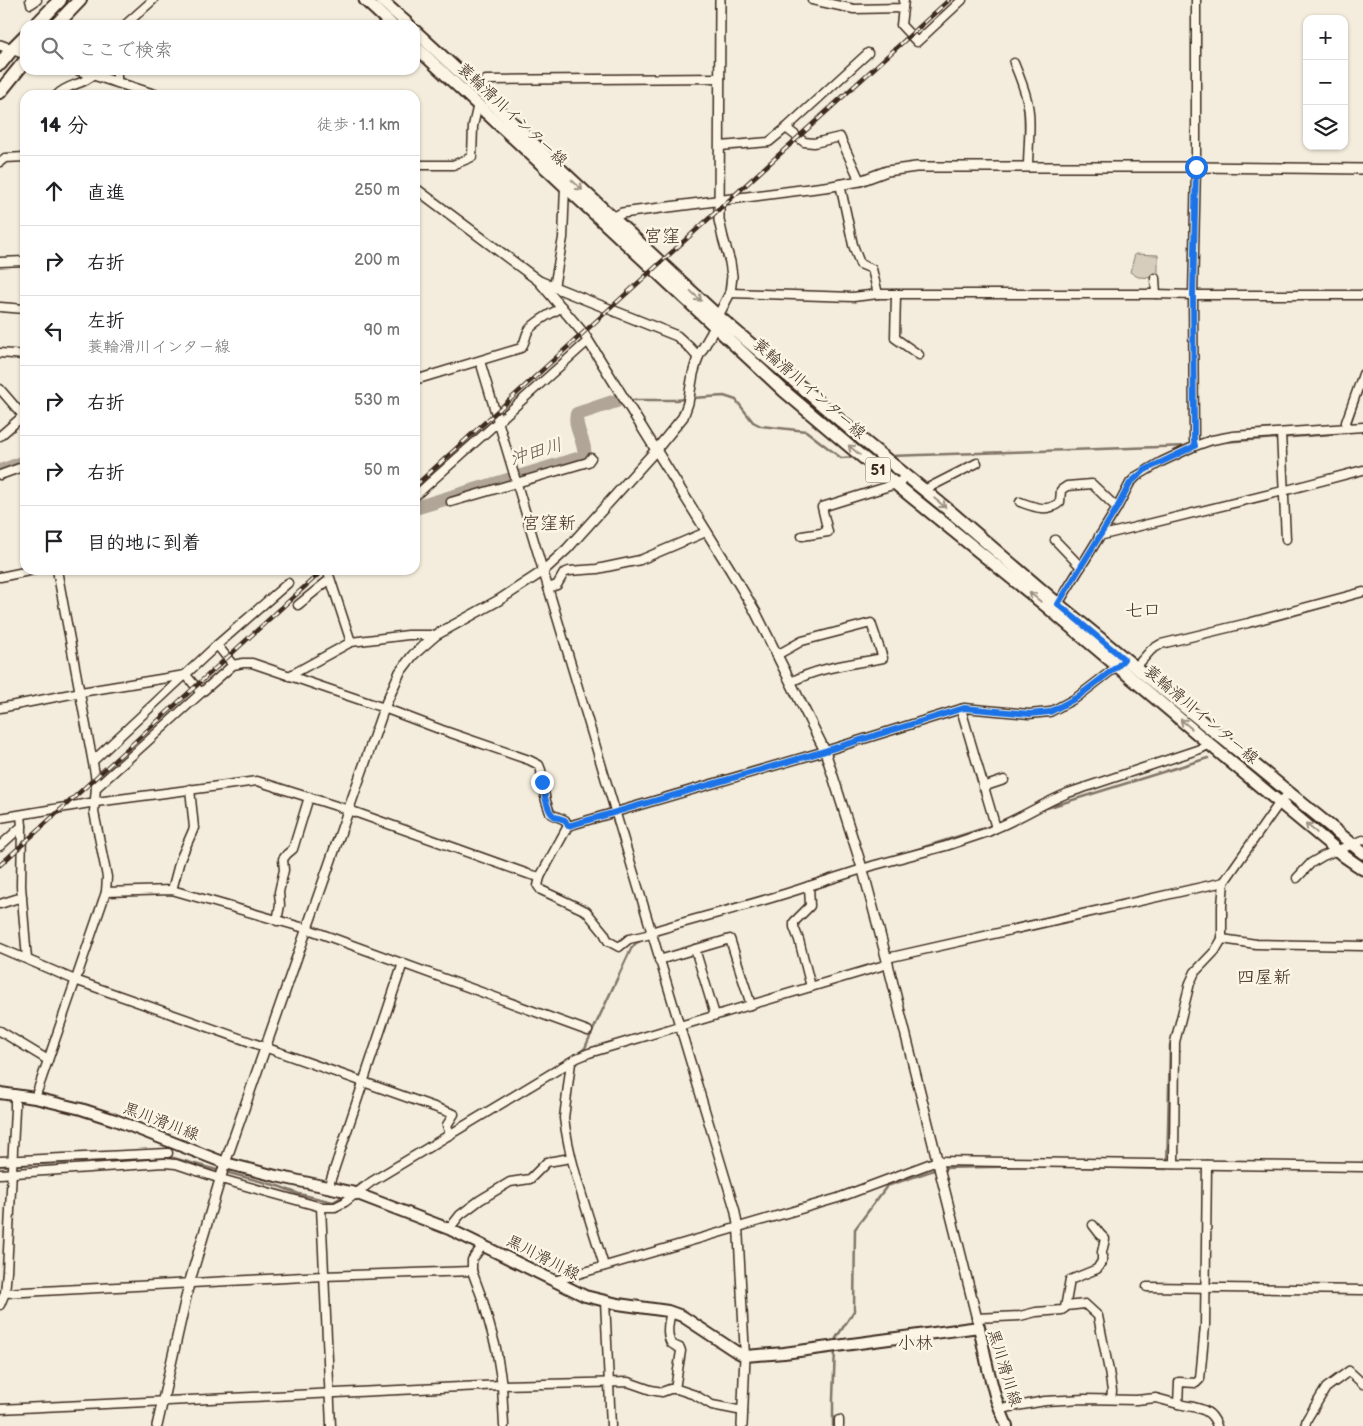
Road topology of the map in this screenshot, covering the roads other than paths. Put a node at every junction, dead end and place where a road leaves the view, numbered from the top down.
1 (30, 0) edge
2 (37, 0) edge
3 (60, 0) edge
4 (80, 0) edge
5 (154, 0) edge
6 (365, 0) edge
7 (381, 0) edge
8 (720, 0) edge
9 (812, 0) edge
10 (962, 0) edge
11 (1196, 0) edge
12 (904, 4) edge
13 (41, 20) edge
14 (61, 20) edge
15 (131, 20) edge
16 (387, 20) edge
17 (403, 20) edge
18 (420, 36) edge
19 (20, 39) edge
20 (6, 47) edge
21 (420, 51) edge
22 (20, 52) edge
23 (868, 53) dead end
24 (1014, 63) dead end
25 (0, 64) edge
26 (20, 67) edge
27 (93, 75) joint
28 (117, 75) edge
29 (720, 78) junction
30 (117, 82) junction
31 (73, 86) junction
32 (66, 90) edge
33 (75, 90) edge
34 (141, 90) edge
35 (0, 92) edge
36 (483, 94) junction
37 (478, 104) junction
38 (786, 128) junction
39 (720, 146) junction
40 (20, 157) edge
41 (0, 162) edge
42 (420, 165) edge
43 (1028, 167) junction
44 (1196, 167) junction
45 (1363, 169) edge
46 (860, 181) junction
47 (840, 184) junction
48 (565, 186) junction
49 (420, 192) edge
50 (720, 200) junction
51 (613, 218) junction
52 (20, 261) edge
53 (0, 262) edge
54 (1156, 278) dead end
55 (539, 282) junction
56 (554, 287) junction
57 (730, 293) junction
58 (878, 294) junction
59 (896, 294) junction
60 (1156, 294) junction
61 (1193, 295) junction
62 (1363, 295) edge
63 (0, 307) edge
64 (562, 307) junction
65 (20, 309) edge
66 (716, 321) junction
67 (588, 341) junction
68 (0, 354) edge
69 (20, 355) edge
70 (919, 355) dead end
71 (698, 357) junction
72 (480, 361) junction
73 (1363, 374) edge
74 (420, 379) edge
75 (0, 389) edge
76 (20, 412) edge
77 (20, 420) edge
78 (498, 422) junction
79 (1363, 427) edge
80 (1346, 428) junction
81 (1280, 432) junction
82 (0, 436) edge
83 (1195, 446) junction
84 (656, 450) junction
85 (591, 458) dead end
86 (977, 463) dead end
87 (20, 468) edge
88 (1363, 470) edge
89 (0, 475) edge
90 (907, 476) junction
91 (516, 483) junction
92 (896, 484) junction
93 (924, 490) junction
94 (1283, 491) junction
95 (420, 492) edge
96 (451, 502) dead end
97 (1020, 502) dead end
98 (1117, 508) junction
99 (706, 532) junction
100 (802, 536) dead end
101 (1099, 536) junction
102 (1286, 538) dead end
103 (1055, 540) dead end
104 (1081, 567) junction
105 (542, 572) junction
106 (20, 573) edge
107 (58, 575) edge
108 (0, 577) edge
109 (288, 583) dead end
110 (548, 588) junction
111 (1363, 592) edge
112 (1058, 604) junction
113 (298, 605) dead end
114 (436, 635) junction
115 (351, 642) junction
116 (217, 645) junction
117 (777, 655) junction
118 (1121, 662) junction
119 (233, 665) junction
120 (1135, 668) junction
121 (186, 675) junction
122 (290, 676) junction
123 (791, 682) junction
124 (81, 692) junction
125 (201, 693) junction
126 (0, 708) edge
127 (384, 708) junction
128 (961, 709) junction
129 (1210, 744) junction
130 (825, 751) junction
131 (93, 761) junction
132 (1004, 780) dead end
133 (983, 787) junction
134 (96, 788) junction
135 (190, 789) junction
136 (1290, 793) junction
137 (309, 797) junction
138 (96, 802) junction
139 (1280, 802) junction
140 (349, 810) junction
141 (615, 812) junction
142 (21, 814) junction
143 (0, 818) edge
144 (22, 826) junction
145 (568, 826) junction
146 (996, 828) junction
147 (1363, 840) edge
148 (1350, 844) junction
149 (0, 846) edge
150 (1338, 850) junction
151 (1363, 853) edge
152 (862, 869) junction
153 (1363, 869) edge
154 (540, 876) junction
155 (1297, 878) dead end
156 (1224, 882) junction
157 (809, 886) junction
158 (172, 890) junction
159 (106, 892) junction
160 (22, 897) junction
161 (0, 904) edge
162 (277, 920) junction
163 (308, 929) junction
164 (651, 932) junction
165 (1222, 939) junction
166 (1363, 946) edge
167 (0, 949) edge
168 (696, 949) junction
169 (26, 959) junction
170 (660, 960) junction
171 (887, 961) junction
172 (403, 963) junction
173 (75, 980) junction
174 (811, 987) junction
175 (750, 1005) junction
176 (715, 1016) junction
177 (679, 1026) junction
178 (0, 1031) edge
179 (588, 1031) dead end
180 (267, 1047) junction
181 (48, 1060) junction
182 (571, 1062) junction
183 (364, 1081) junction
184 (0, 1093) edge
185 (15, 1095) junction
186 (35, 1098) junction
187 (450, 1135) junction
188 (168, 1153) dead end
189 (571, 1158) junction
190 (12, 1160) junction
191 (0, 1161) edge
192 (937, 1161) junction
193 (225, 1163) junction
194 (1174, 1164) junction
195 (1207, 1165) junction
196 (1363, 1167) edge
197 (12, 1173) junction
198 (0, 1174) edge
199 (221, 1179) junction
200 (328, 1188) junction
201 (355, 1193) junction
202 (321, 1208) junction
203 (1093, 1225) dead end
204 (738, 1227) junction
205 (449, 1229) junction
206 (4, 1240) edge
207 (483, 1245) junction
208 (604, 1266) junction
209 (472, 1271) junction
210 (323, 1276) junction
211 (554, 1281) junction
212 (189, 1284) junction
213 (1147, 1287) dead end
214 (1206, 1288) junction
215 (1363, 1290) edge
216 (5, 1293) junction
217 (605, 1301) junction
218 (0, 1305) edge
219 (1066, 1306) junction
220 (672, 1312) junction
221 (977, 1322) junction
222 (745, 1356) junction
223 (609, 1382) junction
224 (1363, 1384) edge
225 (502, 1385) junction
226 (675, 1390) junction
227 (329, 1394) junction
228 (1111, 1399) junction
229 (162, 1402) junction
230 (1178, 1404) junction
231 (0, 1409) edge
232 (1000, 1410) junction
233 (743, 1411) junction
234 (157, 1426) edge
235 (331, 1426) edge
236 (504, 1426) edge
237 (610, 1426) edge
238 (742, 1426) edge
239 (1007, 1426) edge
240 (1217, 1426) edge
241 (1305, 1426) edge

1 - 2 street
3 - 13 highway
4 - 14 highway
5 - 15 street
6 - 16 main road
7 - 17 main road
8 - 29 street
9 - 12 street
10 - 12 street
11 - 44 street
18 - 36 main road, 蓑輪滑川インター線 / 51
19 - 20 highway
20 - 22 street
20 - 25 highway
21 - 37 main road, 蓑輪滑川インター線 / 51
23 - 38 street
24 - 43 street
26 - 35 highway
27 - 30 street
27 - 31 street
28 - 30 street
29 - 36 street
29 - 39 street
30 - 34 street
31 - 32 street
31 - 33 street
36 -> 51 main road, 蓑輪滑川インター線 / 51
37 - 42 street
37 - 48 main road, 蓑輪滑川インター線 / 51
38 - 39 street
38 - 46 street
39 - 50 street
40 - 41 street
43 - 44 street
43 - 46 street
44 - 45 street
44 - 61 street
46 - 47 street
47 - 50 street
47 - 58 street
48 - 56 street
48 - 66 main road, 蓑輪滑川インター線 / 51
49 - 55 street
50 - 51 street
50 - 57 street
51 -> 66 main road, 蓑輪滑川インター線 / 51
52 - 53 street
54 - 60 street
55 - 56 street
55 - 64 street
56 - 71 street
57 - 58 street
57 - 66 street
58 - 59 street
59 - 60 street
59 - 70 street
60 - 61 street
61 - 62 street
61 - 83 street
63 - 65 street
64 - 67 street
64 - 72 street
66 - 71 street
66 - 90 main road, 蓑輪滑川インター線 / 51
92 -> 66 main road, 蓑輪滑川インター線 / 51
67 - 78 street
67 - 84 street
68 - 69 street
71 - 84 street
72 - 74 street
72 - 78 street
73 - 80 street
75 - 76 street
77 - 82 street
78 - 91 street
78 - 95 street
79 - 80 street
80 - 81 street
81 - 83 street
81 - 94 street
83 - 98 street
84 - 99 street
84 - 105 street
85 - 91 street
86 - 93 street
87 - 89 street
88 - 94 street
90 - 92 street
90 - 93 main road, 蓑輪滑川インター線 / 51
91 - 96 street
91 - 105 street
92 - 100 street
118 -> 92 main road, 蓑輪滑川インター線 / 51
93 -> 112 main road, 蓑輪滑川インター線 / 51
94 - 101 street
94 - 102 street
97 - 98 street
98 - 101 street
99 - 110 street
99 - 117 street
101 - 104 street
103 - 104 street
104 - 112 street
105 - 110 street
105 - 114 street
106 - 108 street
107 - 124 street
109 - 116 street
110 - 141 street
111 - 120 street
112 - 118 main road, 蓑輪滑川インター線 / 51
113 - 115 street
114 - 115 street
114 - 127 street
115 - 122 street
116 - 119 street
116 - 121 street
117 - 123 street
117 - 123 street
118 - 120 main road, 蓑輪滑川インター線 / 51
118 - 128 street
129 -> 118 main road, 蓑輪滑川インター線 / 51
119 - 122 street
119 - 125 street
120 - 136 main road, 蓑輪滑川インター線 / 51
121 - 124 street
121 - 125 street
121 - 131 street
122 - 127 street
123 - 130 street
124 - 126 street
124 - 131 street
125 - 134 street
127 - 140 street
127 - 145 street
128 - 130 street
128 - 133 street
129 - 139 main road, 蓑輪滑川インター線 / 51
129 - 146 street
130 - 141 street
130 - 152 street
131 - 134 street
132 - 133 street
133 - 146 street
134 - 138 street
135 - 137 street
135 - 138 street
135 - 158 street
136 - 139 street
136 - 148 main road, 蓑輪滑川インター線 / 51
137 - 140 street
137 - 162 street
138 - 142 street
138 - 159 street
150 -> 139 main road, 蓑輪滑川インター線 / 51
139 - 156 street
140 - 154 street
140 - 163 street
141 - 145 street
141 - 164 street
142 - 143 street
142 - 144 street
144 - 149 street
144 - 160 street
145 - 154 street
146 - 152 street
147 - 148 street
148 - 150 street
148 - 151 main road, 蓑輪滑川インター線 / 51
150 - 153 main road, 蓑輪滑川インター線 / 51
150 - 155 street
152 - 157 street
152 - 171 street
154 - 164 street
156 - 165 street
156 - 171 street
157 - 164 street
157 - 174 street
158 - 159 street
158 - 162 street
159 - 173 street
160 - 161 street
160 - 169 street
162 - 163 street
163 - 172 street
163 - 180 street
164 - 170 street
165 - 166 street
165 - 194 street
167 - 169 street
168 - 170 street
168 - 175 street
168 - 176 street
169 - 173 street
170 - 177 street
171 - 174 street
171 - 192 street
172 - 179 street
172 - 183 street
173 - 180 street
173 - 181 street
174 - 175 street
175 - 176 street
176 - 177 street
177 - 182 street
177 - 204 street
178 - 181 street
180 - 183 street
180 - 193 street
181 - 186 street
182 - 187 street
182 - 189 street
183 - 187 street
183 - 200 street
184 - 185 main road, 黒川滑川線
185 - 186 main road, 黒川滑川線
185 - 190 street
186 - 193 main road, 黒川滑川線
187 - 201 street
188 - 190 street
189 - 205 street
189 - 208 street
190 - 191 street
190 - 197 street
192 - 194 street
192 - 204 street
192 - 221 street
193 - 199 street
193 - 200 main road, 黒川滑川線
194 - 195 street
195 - 196 street
195 - 214 street
197 - 198 street
197 - 199 street
197 - 206 street
199 - 202 street
199 - 212 street
200 - 201 main road, 黒川滑川線
201 - 202 street
201 - 205 main road, 黒川滑川線
202 - 210 street
203 - 219 street
204 - 208 street
204 - 222 street
205 - 207 main road, 黒川滑川線
206 - 216 street
207 - 209 street
207 - 211 main road, 黒川滑川線
208 - 211 street
209 - 210 street
209 - 225 street
210 - 212 street
210 - 227 street
211 - 217 main road, 黒川滑川線
212 - 216 street
212 - 229 street
213 - 214 street
214 - 215 street
214 - 230 street
216 - 218 street
217 - 220 main road, 黒川滑川線
217 - 223 street
219 - 221 street
219 - 228 street
220 - 222 main road, 黒川滑川線
220 - 226 street
221 - 222 main road, 黒川滑川線
221 - 232 main road, 黒川滑川線
222 - 233 street
223 - 225 street
223 - 226 street
223 - 237 street
224 - 241 street
225 - 227 street
225 - 236 street
226 - 233 street
227 - 229 street
227 - 235 street
228 - 230 street
228 - 232 street
229 - 231 street
229 - 234 street
230 - 240 street
232 - 239 main road, 黒川滑川線
233 - 238 street

